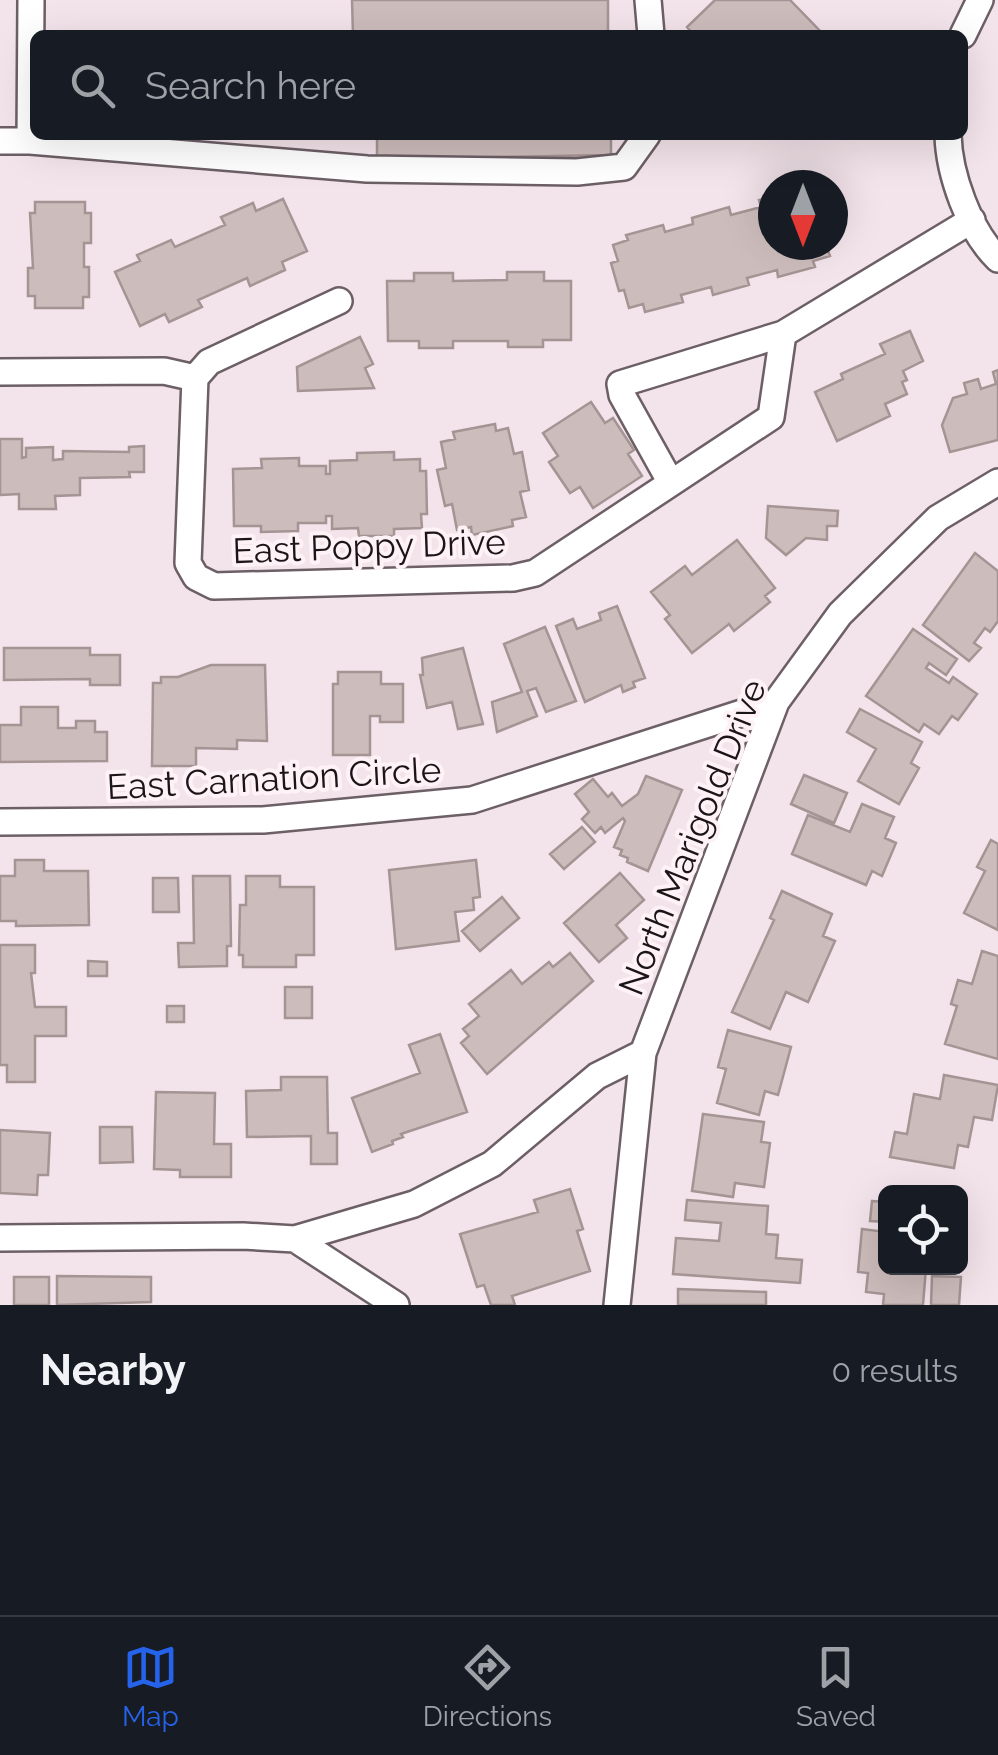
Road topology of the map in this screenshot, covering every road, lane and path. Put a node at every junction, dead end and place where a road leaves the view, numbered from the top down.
1 (31, 0) edge
2 (648, 0) edge
3 (980, 0) edge
4 (31, 30) edge
5 (650, 30) edge
6 (965, 30) edge
7 (643, 140) edge
8 (949, 140) edge
9 (0, 141) edge
10 (30, 141) joint
11 (972, 220) junction
12 (998, 258) edge
13 (340, 301) dead end
14 (783, 334) junction
15 (0, 372) edge
16 (194, 378) junction
17 (998, 482) edge
18 (671, 483) junction
19 (776, 702) junction
20 (0, 822) edge
21 (643, 1053) junction
22 (0, 1238) edge
23 (294, 1239) junction
24 (396, 1305) edge
25 (617, 1305) edge

1 - 4 street
2 - 5 street
3 - 6 street
7 - 10 street
8 - 11 street
9 - 10 street
11 - 12 street
11 - 14 street
13 - 16 street
14 - 18 street, East Poppy Drive
14 - 18 street
15 - 16 street
16 - 18 street, East Poppy Drive
17 - 19 street, North Marigold Drive
19 - 20 street, East Carnation Circle
19 - 21 street, North Marigold Drive
21 - 23 street
21 - 25 street, North Marigold Drive
22 - 23 street
23 - 24 street

